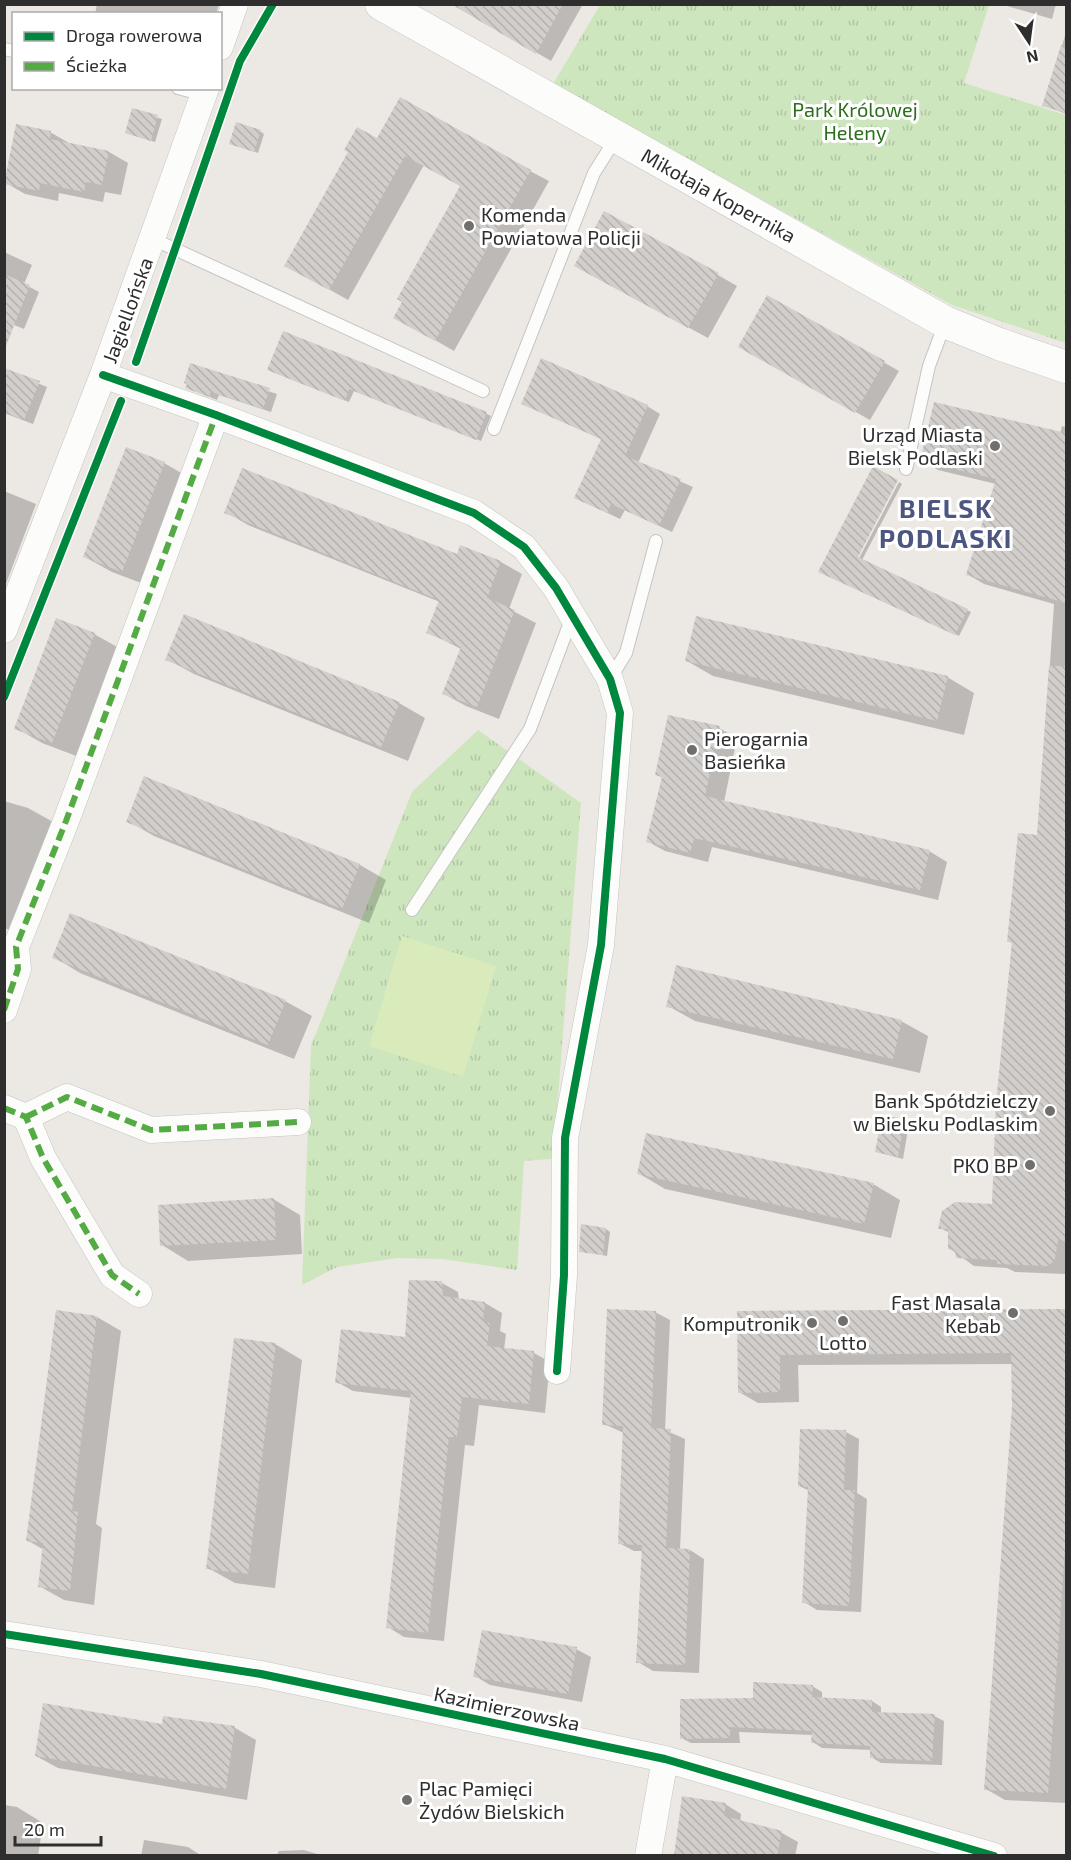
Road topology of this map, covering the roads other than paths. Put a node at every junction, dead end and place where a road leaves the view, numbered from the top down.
1 (235, 4) edge
2 (381, 4) edge
3 (222, 41) edge
4 (205, 92) edge
5 (616, 137) junction
6 (153, 239) junction
7 (945, 322) junction
8 (1066, 367) edge
9 (103, 375) junction
10 (483, 391) dead end
11 (216, 415) junction
12 (494, 429) dead end
13 (906, 469) dead end
14 (656, 541) dead end
15 (572, 616) junction
16 (4, 630) edge
17 (610, 679) junction
18 (412, 909) dead end
19 (10, 945) edge
20 (4, 1010) edge
21 (15, 1113) edge
22 (298, 1122) dead end
23 (139, 1294) dead end
24 (557, 1371) dead end
25 (4, 1634) edge
26 (665, 1759) junction
27 (648, 1856) edge
28 (994, 1856) edge

1 - 3 street
2 - 5 street, Mikołaja Kopernika
4 - 6 street, Jagiellońska
5 - 7 street, Mikołaja Kopernika
5 - 12 lane
6 - 9 street, Jagiellońska
6 - 10 lane
7 - 8 street, Mikołaja Kopernika
7 - 13 lane
9 - 11 street
9 - 16 street, Jagiellońska
11 - 15 street
11 - 19 street
14 - 17 lane
15 - 17 street
15 - 18 lane
17 - 24 street
19 - 20 street
21 - 22 street
21 - 23 street
25 - 26 street, Kazimierzowska
26 - 27 street
26 - 28 street, Kazimierzowska

